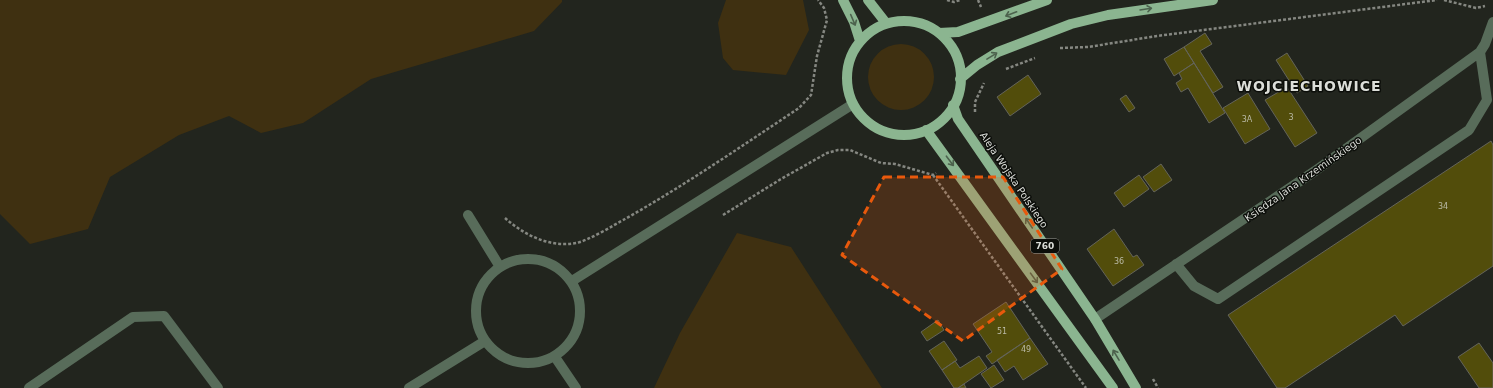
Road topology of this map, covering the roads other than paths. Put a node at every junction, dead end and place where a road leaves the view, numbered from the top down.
1 (843, 0) edge
2 (868, 0) edge
3 (1047, 0) edge
4 (1213, 0) edge
5 (1493, 22) edge
6 (886, 24) junction
7 (939, 33) junction
8 (860, 41) junction
9 (1480, 52) junction
10 (960, 79) junction
11 (853, 104) junction
12 (953, 105) junction
13 (926, 130) junction
14 (468, 215) dead end
15 (1176, 264) junction
16 (500, 267) junction
17 (572, 281) junction
18 (1095, 319) junction
19 (485, 341) junction
20 (555, 357) junction
21 (29, 388) edge
22 (218, 388) edge
23 (409, 388) edge
24 (576, 388) edge
25 (1113, 388) edge
26 (1136, 388) edge

1 -> 8 main road
2 - 6 main road
3 -> 7 main road
10 -> 4 main road
5 - 9 street, Księdza Jana Krzemińskiego
6 - 7 main road
6 - 8 main road
7 - 10 main road
8 - 11 main road
9 - 15 street, Księdza Jana Krzemińskiego
9 - 15 street
10 - 12 main road
11 - 13 main road
11 - 17 street
12 - 13 main road
18 -> 12 main road, Aleja Wojska Polskiego / 760
13 -> 25 main road, 760
14 - 16 street
15 - 18 street, Księdza Jana Krzemińskiego
16 - 17 street
16 - 19 street
17 - 20 street
26 -> 18 main road, Aleja Wojska Polskiego / 760
19 - 20 street
19 - 23 street
20 - 24 street
21 - 22 street

